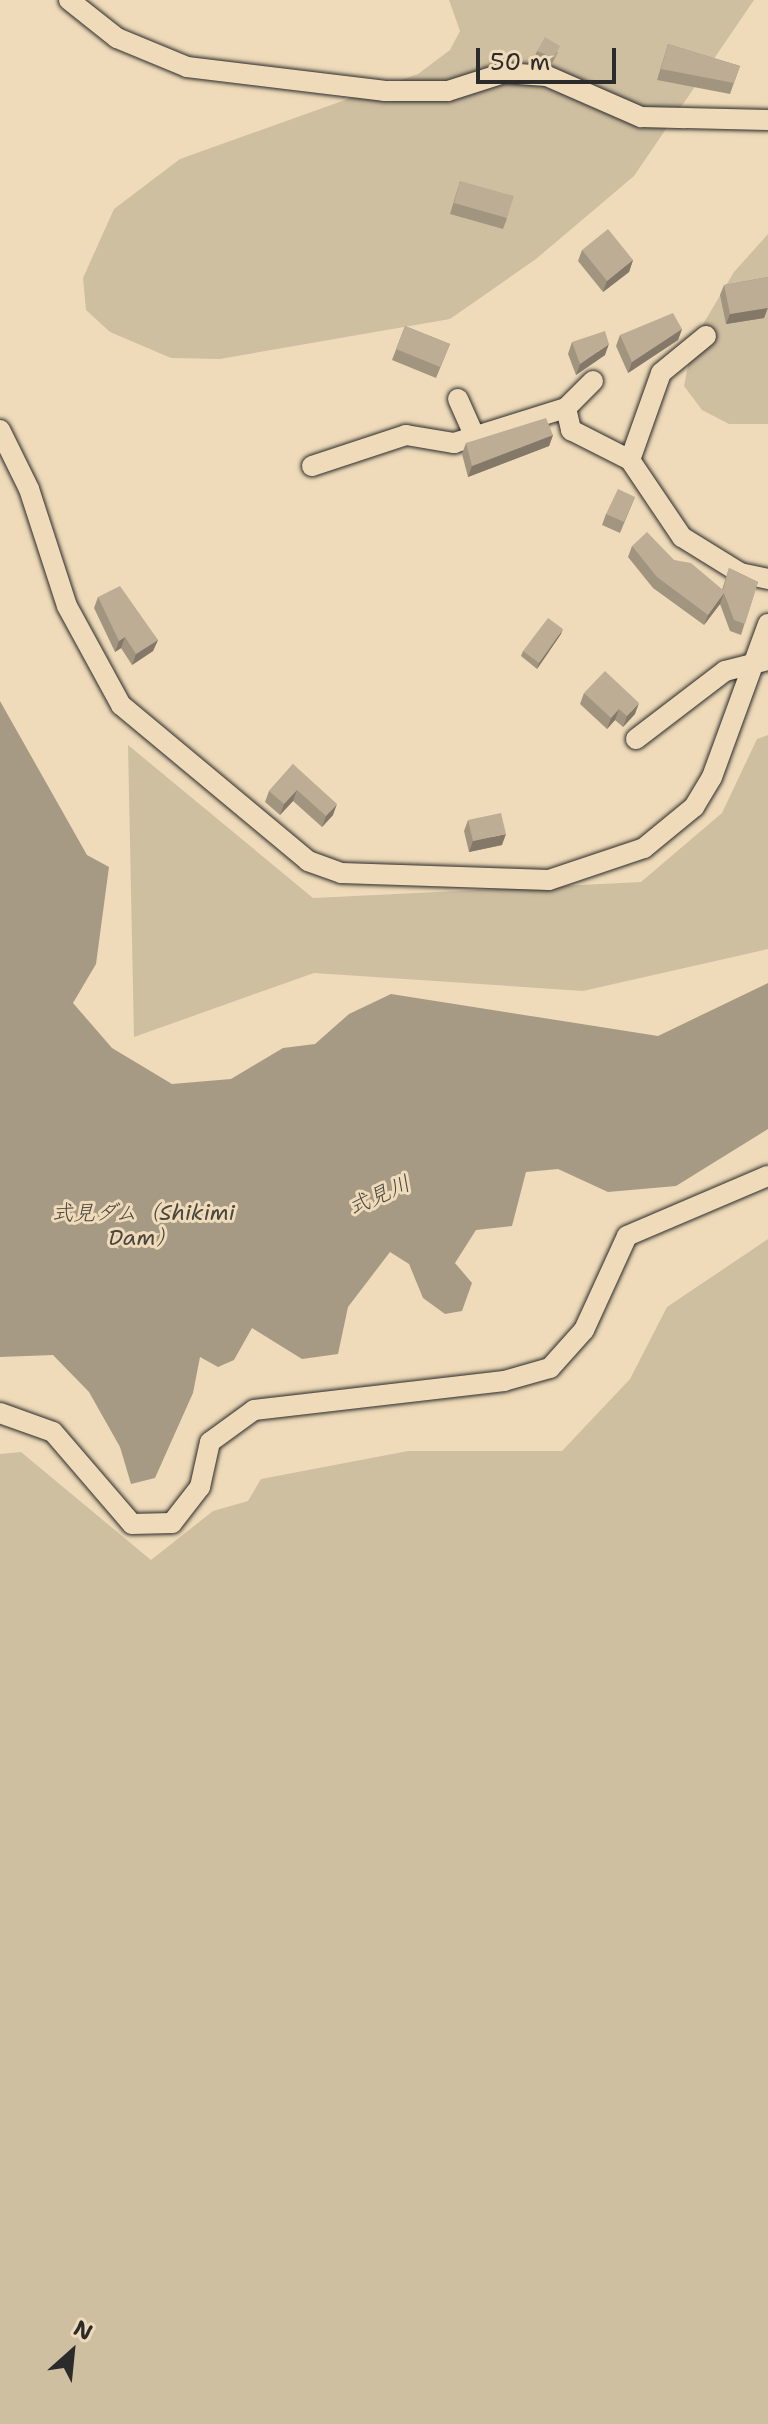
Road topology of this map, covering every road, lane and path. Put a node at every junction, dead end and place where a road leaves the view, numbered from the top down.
1 (69, 0) edge
2 (768, 120) edge
3 (706, 336) dead end
4 (593, 381) dead end
5 (458, 399) dead end
6 (566, 408) junction
7 (0, 430) edge
8 (475, 437) junction
9 (630, 460) junction
10 (312, 466) dead end
11 (768, 579) edge
12 (768, 624) edge
13 (764, 660) edge
14 (636, 739) dead end
15 (768, 1176) edge
16 (0, 1413) edge

1 - 2 street
3 - 9 street
4 - 6 street
5 - 8 street
6 - 8 street
6 - 9 street
7 - 13 street
8 - 10 street
9 - 11 street
12 - 13 street
13 - 14 street
15 - 16 street

